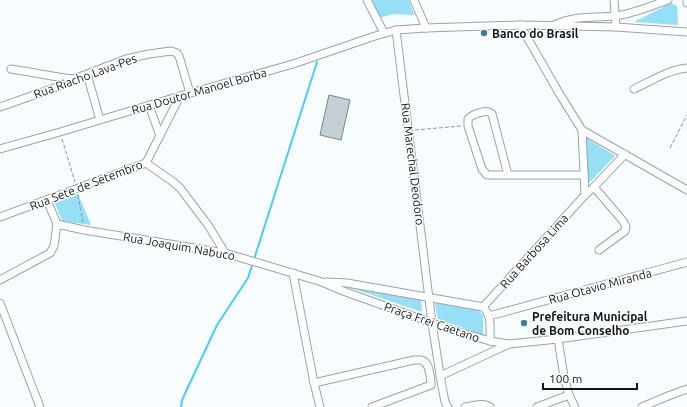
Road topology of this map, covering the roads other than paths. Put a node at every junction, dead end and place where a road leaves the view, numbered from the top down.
1 (367, 0) edge
2 (414, 0) edge
3 (614, 0) edge
4 (644, 0) edge
5 (668, 0) edge
6 (687, 0) edge
7 (687, 3) edge
8 (645, 8) junction
9 (615, 16) junction
10 (520, 25) junction
11 (553, 26) junction
12 (616, 27) junction
13 (426, 28) junction
14 (396, 30) junction
15 (687, 32) edge
16 (384, 33) junction
17 (687, 68) edge
18 (11, 69) dead end
19 (87, 74) junction
20 (74, 79) junction
21 (634, 88) dead end
22 (190, 93) junction
23 (180, 96) junction
24 (148, 105) junction
25 (0, 106) edge
26 (100, 120) junction
27 (582, 130) junction
28 (160, 136) junction
29 (0, 149) edge
30 (625, 154) junction
31 (146, 163) junction
32 (508, 175) junction
33 (584, 175) junction
34 (594, 187) junction
35 (687, 190) edge
36 (585, 195) junction
37 (47, 200) junction
38 (0, 218) edge
39 (57, 224) junction
40 (599, 250) dead end
41 (228, 254) junction
42 (687, 262) edge
43 (294, 273) junction
44 (0, 280) edge
45 (322, 282) junction
46 (429, 298) junction
47 (0, 303) edge
48 (483, 307) junction
49 (489, 316) junction
50 (687, 321) edge
51 (432, 323) junction
52 (558, 340) junction
53 (490, 341) junction
54 (509, 344) junction
55 (441, 378) junction
56 (431, 382) junction
57 (314, 383) junction
58 (687, 390) edge
59 (569, 394) junction
60 (489, 406) edge
61 (40, 407) edge
62 (320, 407) edge
63 (372, 407) edge
64 (448, 407) edge
65 (465, 407) edge
66 (536, 407) edge
67 (575, 407) edge
68 (642, 407) edge

1 - 16 street
2 - 13 street
3 - 9 street
4 - 8 street
5 - 8 street
6 - 7 street
8 - 9 street
9 - 11 street
9 - 12 street
10 - 11 street, Rua Doutor Manoel Borba
10 - 13 street, Rua Doutor Manoel Borba
10 - 27 street
11 - 12 street, Rua Doutor Manoel Borba
12 - 15 street, Rua Doutor Manoel Borba
13 - 14 street, Rua Doutor Manoel Borba
14 - 16 street, Rua Doutor Manoel Borba
14 - 46 street, Rua Marechal Deodoro
16 - 22 street, Rua Doutor Manoel Borba
17 - 21 street
18 - 20 street
19 - 20 street, Rua Riacho Lava-Pes
19 - 22 street, Rua Riacho Lava-Pes
19 - 26 street
20 - 25 street, Rua Riacho Lava-Pes
22 - 23 street, Rua Doutor Manoel Borba
23 - 24 street, Rua Doutor Manoel Borba
23 - 28 street, Rua Sete de Setembro
24 - 26 street, Rua Doutor Manoel Borba
24 - 28 street
26 - 29 street, Rua Doutor Manoel Borba
27 - 30 street
27 - 33 street
28 - 31 street, Rua Sete de Setembro
30 - 34 street, Rua Barbosa Lima
30 - 35 street
31 - 37 street, Rua Sete de Setembro
31 - 41 street
32 - 32 street
32 - 33 street
33 - 36 street
34 - 36 street, Rua Barbosa Lima
34 - 40 street
36 - 48 street, Rua Barbosa Lima
37 - 38 street, Rua Sete de Setembro
37 - 39 street
39 - 41 street, Rua Joaquim Nabuco
39 - 44 street
41 - 43 street, Rua Joaquim Nabuco
42 - 49 street, Rua Otavio Miranda
43 - 45 street, Rua Joaquim Nabuco
43 - 57 street
45 - 46 street, Praça Frei Caetano
45 - 51 street, Praça Frei Caetano
46 - 48 street, Praça Frei Caetano
46 - 51 street, Rua Marechal Deodoro
47 - 61 street
48 - 49 street, Praça Frei Caetano
49 - 53 street, Praça Frei Caetano
50 - 52 street
51 - 53 street, Praça Frei Caetano
51 - 55 street, Rua Marechal Deodoro
52 - 54 street
52 - 59 street
53 - 54 street
54 - 55 street, Praça Frei Caetano
55 - 56 street, Praça Frei Caetano
55 - 64 street, Rua Marechal Deodoro
56 - 57 street
56 - 63 street
57 - 62 street
58 - 68 street
59 - 66 street
59 - 67 street
60 - 65 street

